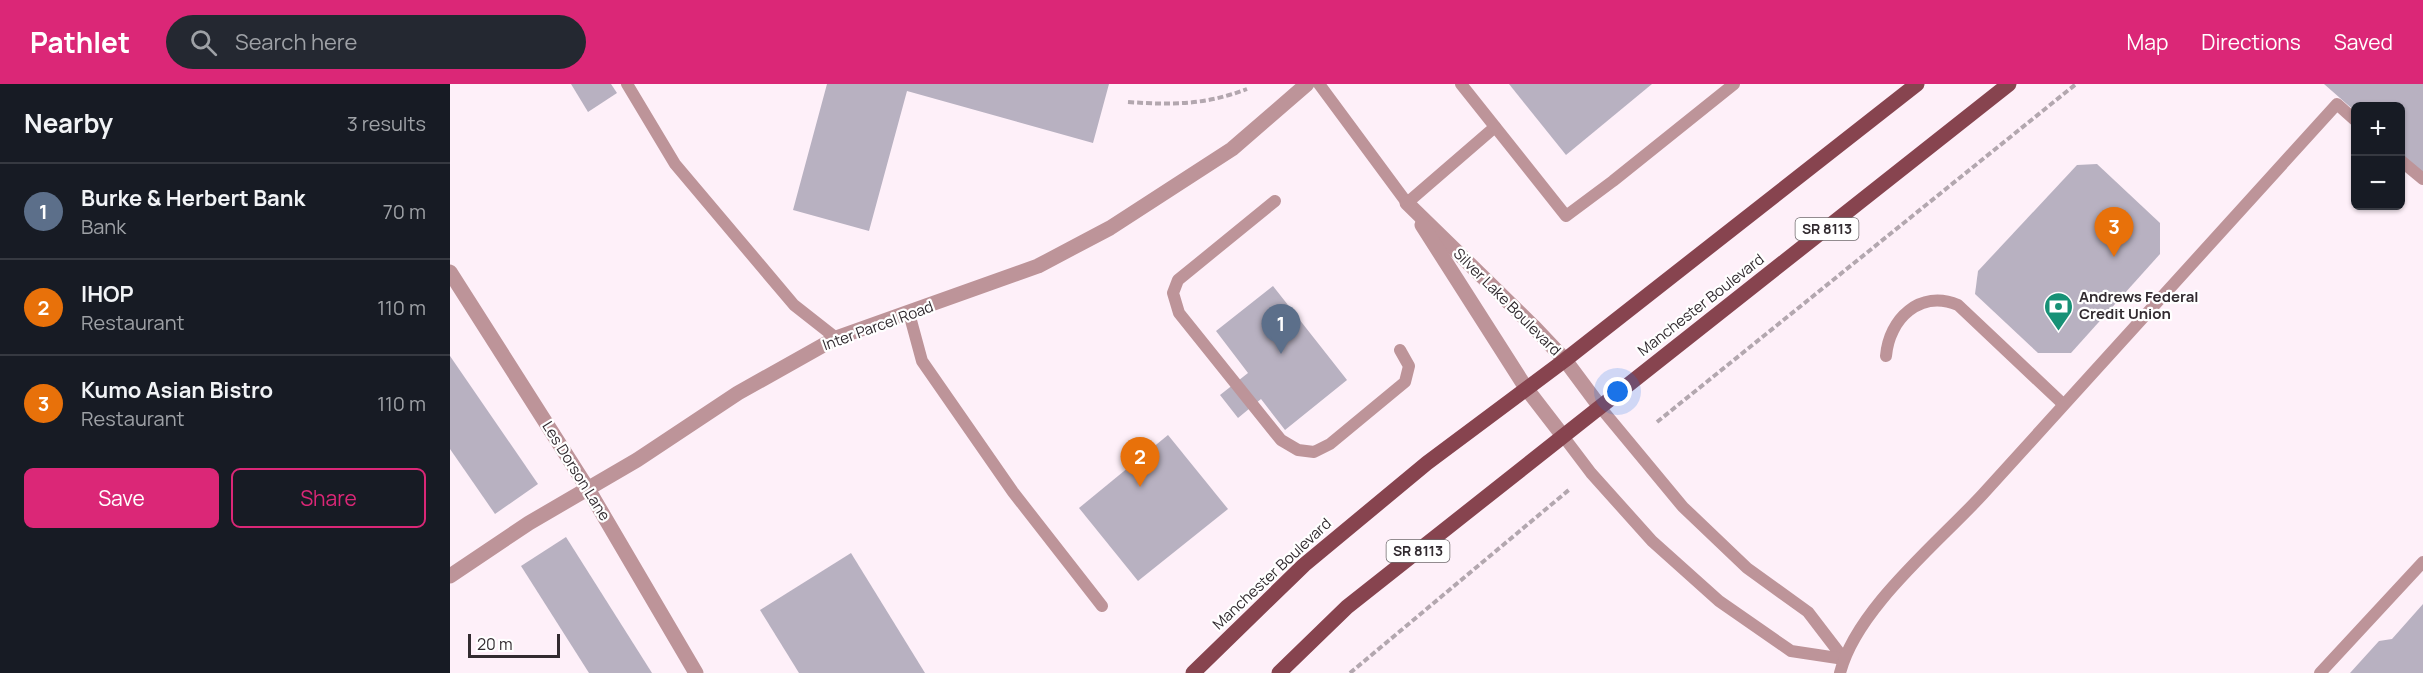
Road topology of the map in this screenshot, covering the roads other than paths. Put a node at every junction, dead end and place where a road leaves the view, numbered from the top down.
1 (627, 84) edge
2 (1307, 84) edge
3 (1318, 84) edge
4 (1461, 84) edge
5 (1734, 84) edge
6 (1917, 84) edge
7 (2009, 84) edge
8 (2351, 117) edge
9 (1495, 127) junction
10 (2405, 164) edge
11 (2423, 179) edge
12 (1275, 201) dead end
13 (1407, 203) junction
14 (450, 272) edge
15 (909, 313) junction
16 (836, 338) junction
17 (1400, 350) dead end
18 (1886, 356) dead end
19 (1565, 360) junction
20 (1526, 388) junction
21 (2063, 404) junction
22 (1600, 407) junction
23 (1563, 436) junction
24 (588, 489) junction
25 (2423, 562) edge
26 (450, 576) edge
27 (1102, 606) dead end
28 (1844, 658) junction
29 (696, 673) edge
30 (1193, 673) edge
31 (1279, 673) edge
32 (1840, 673) edge
33 (2319, 673) edge

1 - 16 lane
2 - 15 street, Inter Parcel Road
3 - 13 lane, Silver Lake Boulevard
4 - 9 lane
5 - 9 lane
6 - 19 main road, Manchester Boulevard
7 - 22 main road, Manchester Boulevard / SR 8113
8 - 21 lane
9 - 13 lane
10 - 11 lane
12 - 17 lane
13 - 19 street, Silver Lake Boulevard
13 - 20 street, Silver Lake Boulevard
14 - 24 street, Les Dorson Lane
15 - 16 street, Inter Parcel Road
15 - 27 lane
16 - 24 street, Inter Parcel Road
18 - 21 lane
19 - 20 main road, Manchester Boulevard
19 - 22 street, Silver Lake Boulevard
20 - 23 street, Silver Lake Boulevard
20 - 30 main road, Manchester Boulevard
21 - 28 lane
22 - 23 main road, Manchester Boulevard / SR 8113
22 - 28 lane
23 - 28 lane
23 - 31 main road, Manchester Boulevard / SR 8113
24 - 26 street, Inter Parcel Road
24 - 29 street, Les Dorson Lane
25 - 33 lane
28 - 32 lane

